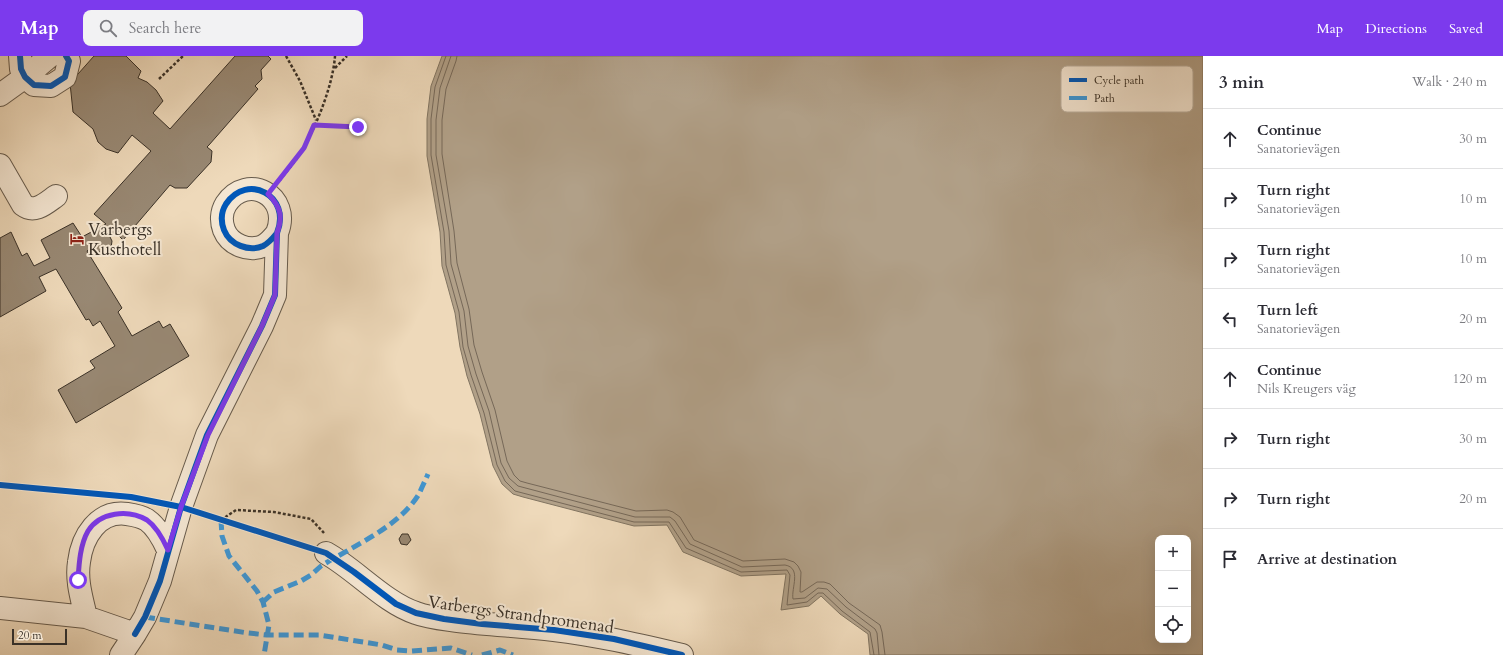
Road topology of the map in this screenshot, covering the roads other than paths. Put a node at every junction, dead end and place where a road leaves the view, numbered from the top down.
1 (20, 56) edge
2 (50, 56) edge
3 (66, 56) edge
4 (25, 77) junction
5 (0, 95) edge
6 (0, 165) edge
7 (56, 196) dead end
8 (277, 233) junction
9 (168, 550) junction
10 (330, 555) road end
11 (0, 608) edge
12 (86, 617) junction
13 (135, 634) junction
14 (120, 655) edge
15 (682, 655) edge

1 - 4 street
2 - 4 street
3 - 4 street
4 - 5 street
6 - 7 street
8 - 8 street
8 - 9 street
9 - 12 street
9 - 13 street
10 - 15 street, Varbergs Strandpromenad
11 - 12 street
12 - 13 street
13 - 14 street

